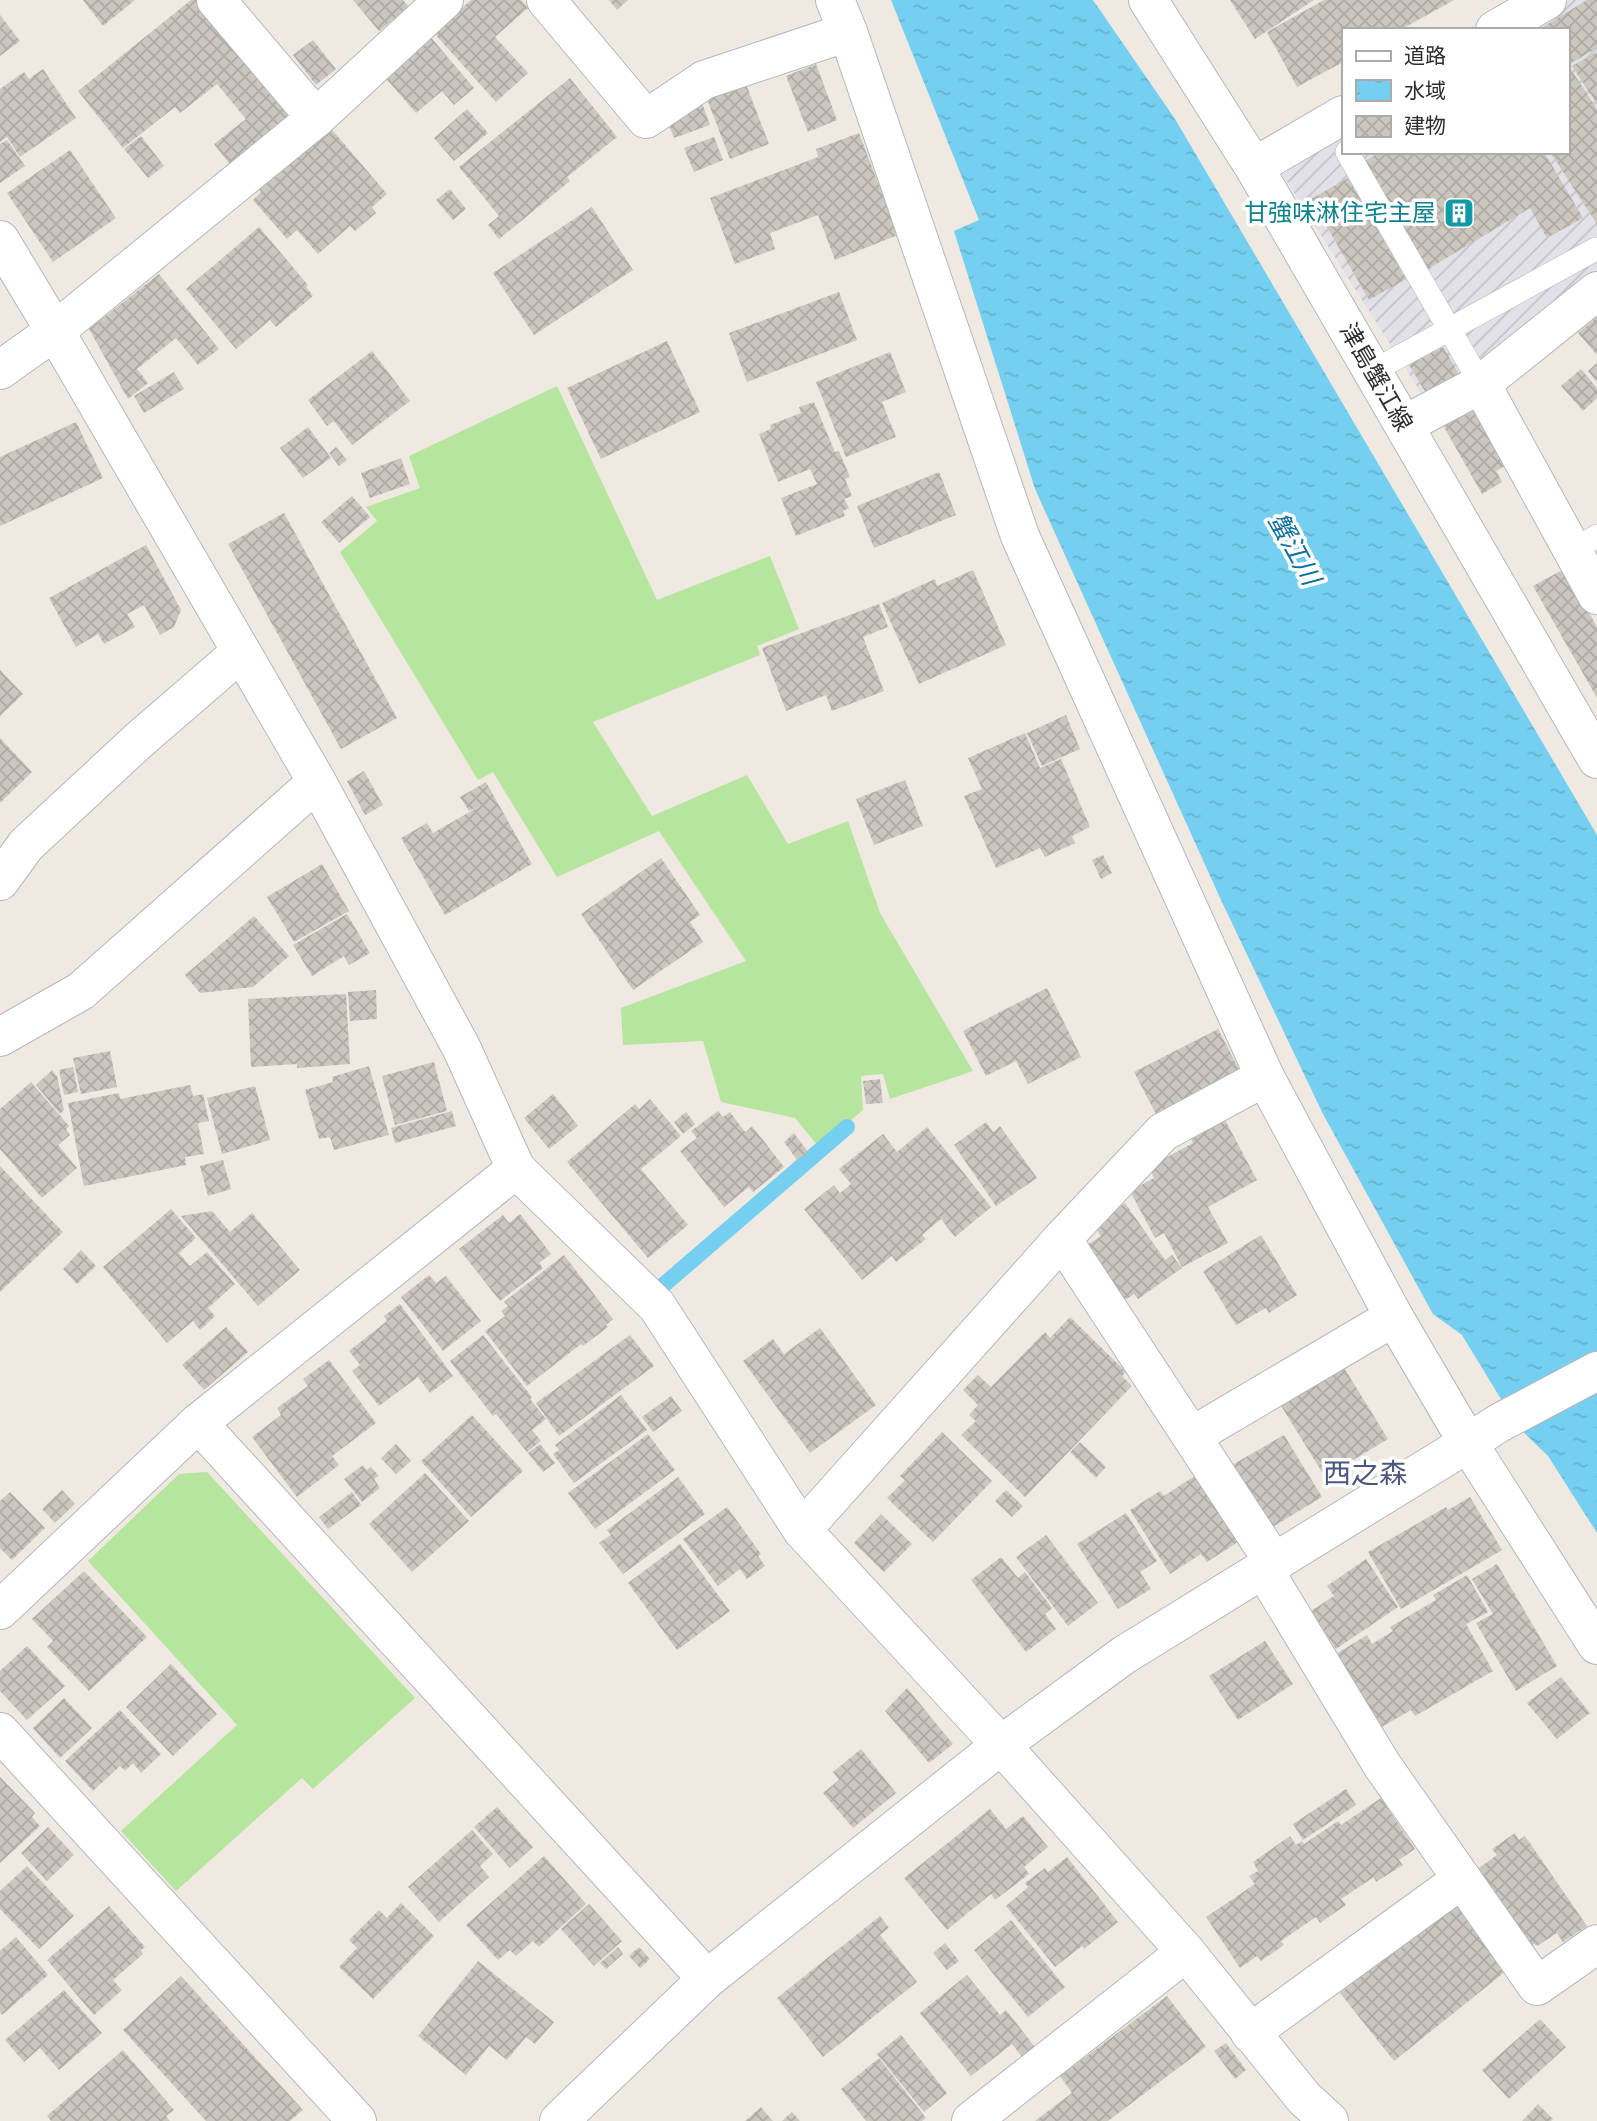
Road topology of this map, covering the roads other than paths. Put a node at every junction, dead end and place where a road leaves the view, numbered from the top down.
1 (216, 0) edge
2 (444, 0) edge
3 (546, 0) edge
4 (1148, 0) edge
5 (1547, 0) edge
6 (841, 16) edge
7 (1498, 28) edge
8 (316, 118) junction
9 (1341, 134) edge
10 (1352, 154) edge
11 (1254, 167) junction
12 (0, 240) edge
13 (1596, 249) edge
14 (1597, 291) edge
15 (1449, 330) junction
16 (55, 331) junction
17 (0, 370) edge
18 (1373, 371) junction
19 (1481, 384) junction
20 (1404, 425) junction
21 (1585, 543) edge
22 (1597, 595) edge
23 (241, 652) junction
24 (1597, 759) edge
25 (317, 782) junction
26 (0, 881) edge
27 (0, 1037) edge
28 (1265, 1077) junction
29 (516, 1169) junction
30 (1062, 1239) junction
31 (1394, 1317) junction
32 (1597, 1371) edge
33 (198, 1423) junction
34 (1484, 1433) junction
35 (1192, 1436) junction
36 (802, 1530) junction
37 (1270, 1567) junction
38 (0, 1610) edge
39 (1597, 1645) edge
40 (0, 1732) edge
41 (1001, 1745) junction
42 (1462, 1880) junction
43 (1597, 1944) edge
44 (1186, 1952) junction
45 (707, 1979) junction
46 (1250, 2033) junction
47 (358, 2121) edge
48 (559, 2121) edge
49 (971, 2121) edge
50 (1329, 2121) edge

1 - 8 street
2 - 8 street
3 - 6 street
4 - 11 street, 津島蟹江線
5 - 7 street
6 - 28 street
8 - 16 street
9 - 11 street
10 - 15 lane
11 - 18 street, 津島蟹江線
12 - 16 street
13 - 15 lane
14 - 19 street
15 - 18 lane
15 - 19 lane
16 - 17 street
16 - 23 street
18 - 20 street, 津島蟹江線
19 - 20 street
19 - 21 street
20 - 24 street, 津島蟹江線
21 - 22 street
23 - 25 street
23 - 26 street
25 - 27 street
25 - 29 street
28 - 30 street
28 - 31 street
29 - 33 street
29 - 36 street
30 - 35 street
30 - 36 street
31 - 34 street
31 - 35 street
32 - 34 street
33 - 38 street
33 - 45 street
34 - 37 street
34 - 39 street
35 - 37 street
36 - 41 street
37 - 41 street
37 - 42 street
40 - 47 street
41 - 44 street
41 - 45 street
42 - 43 street
42 - 46 street
44 - 46 street
44 - 49 street
45 - 48 street
46 - 50 street

